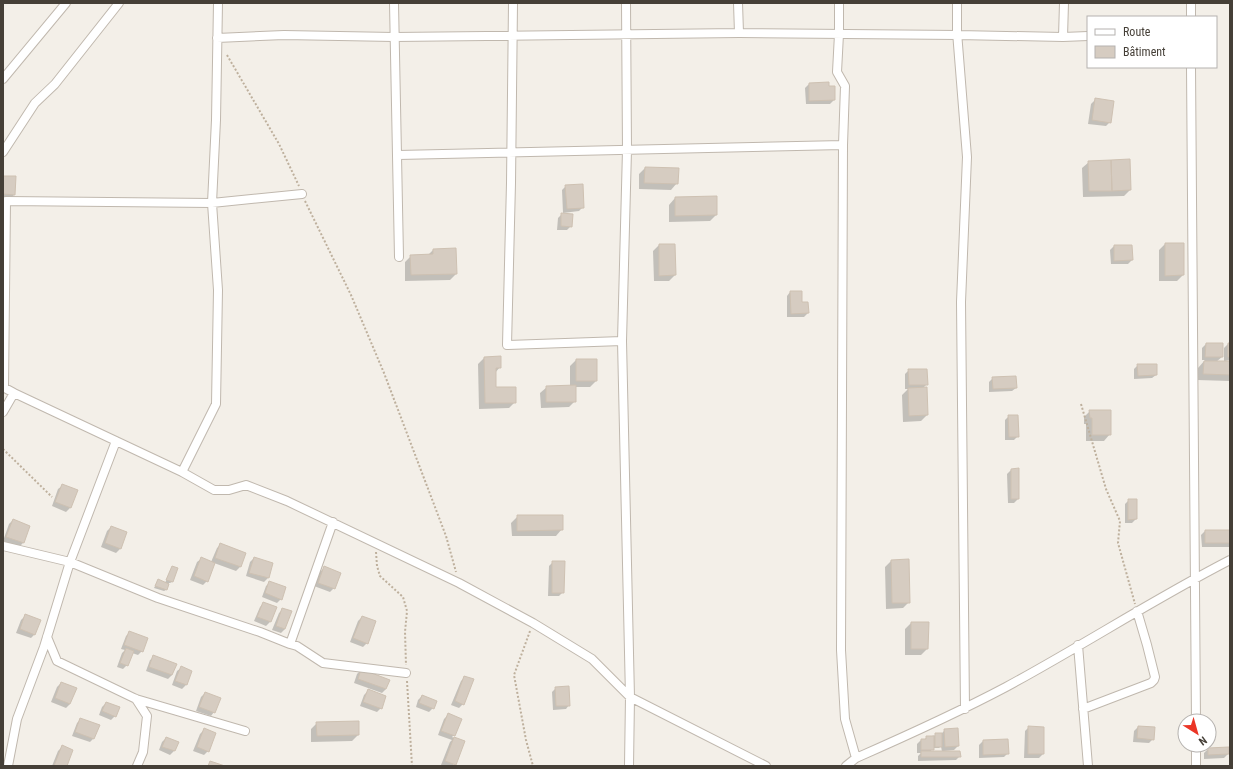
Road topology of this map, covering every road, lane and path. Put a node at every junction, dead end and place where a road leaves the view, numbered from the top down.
1 (66, 3) edge
2 (119, 3) edge
3 (218, 3) edge
4 (394, 3) edge
5 (512, 3) edge
6 (626, 3) edge
7 (738, 3) edge
8 (839, 3) edge
9 (957, 3) edge
10 (1064, 3) edge
11 (1191, 3) edge
12 (1191, 16) edge
13 (626, 34) junction
14 (739, 34) junction
15 (839, 34) junction
16 (958, 35) junction
17 (512, 36) junction
18 (1087, 36) edge
19 (394, 37) junction
20 (1063, 37) junction
21 (217, 38) junction
22 (224, 51) dead end
23 (3, 66) edge
24 (1191, 68) edge
25 (12, 69) junction
26 (3, 80) edge
27 (842, 145) junction
28 (627, 150) junction
29 (3, 152) edge
30 (511, 152) junction
31 (398, 155) junction
32 (302, 194) junction
33 (212, 203) junction
34 (399, 257) dead end
35 (622, 341) junction
36 (3, 387) edge
37 (14, 393) junction
38 (1081, 404) dead end
39 (3, 412) edge
40 (116, 441) junction
41 (3, 449) edge
42 (182, 472) junction
43 (52, 498) dead end
44 (333, 522) junction
45 (379, 544) junction
46 (3, 546) edge
47 (1230, 560) edge
48 (70, 562) junction
49 (1196, 578) junction
50 (459, 583) junction
51 (1137, 611) junction
52 (533, 623) junction
53 (47, 637) junction
54 (290, 644) junction
55 (1078, 646) junction
56 (406, 673) junction
57 (630, 697) junction
58 (136, 699) junction
59 (965, 709) junction
60 (1084, 709) junction
61 (1196, 713) edge
62 (245, 731) dead end
63 (1196, 753) edge
64 (856, 758) junction
65 (8, 766) edge
66 (137, 766) edge
67 (412, 766) edge
68 (533, 766) edge
69 (629, 766) edge
70 (766, 766) edge
71 (846, 766) edge
72 (1088, 766) edge
73 (1196, 766) edge

1 - 25 street
2 - 29 street
3 - 21 street
4 - 19 street
5 - 17 street
6 - 13 street
7 - 14 street
8 - 15 street
9 - 16 street
10 - 20 street
11 - 12 street
13 - 14 street
13 - 17 street
13 - 28 street
14 - 15 street
15 - 16 street
15 - 27 street
16 - 20 street
16 - 59 street
17 - 19 street
17 - 30 street
18 - 20 street
19 - 21 street
19 - 31 street
21 - 33 street
22 - 32 path
23 - 25 street
24 - 49 street
25 - 26 street
27 - 28 street
27 - 64 street
28 - 30 street
28 - 35 street
30 - 31 street
30 - 35 street
31 - 34 street
32 - 33 street
32 - 50 path
33 - 36 street
33 - 42 street
35 - 57 street
36 - 37 street
37 - 39 street
37 - 40 street
38 - 51 path
40 - 42 street
40 - 48 street
41 - 43 path
42 - 44 street
44 - 45 street
44 - 54 street
45 - 50 street
45 - 56 path
46 - 48 street
47 - 49 street
48 - 53 street
48 - 54 street
49 - 51 street
49 - 61 street
50 - 52 street
51 - 55 street
51 - 60 street
52 - 57 street
52 - 68 path
53 - 58 street
53 - 65 street
54 - 56 street
55 - 59 street
55 - 60 street
56 - 67 path
57 - 69 street
57 - 70 street
58 - 62 street
58 - 66 street
59 - 64 street
60 - 72 street
63 - 73 street
64 - 71 street

